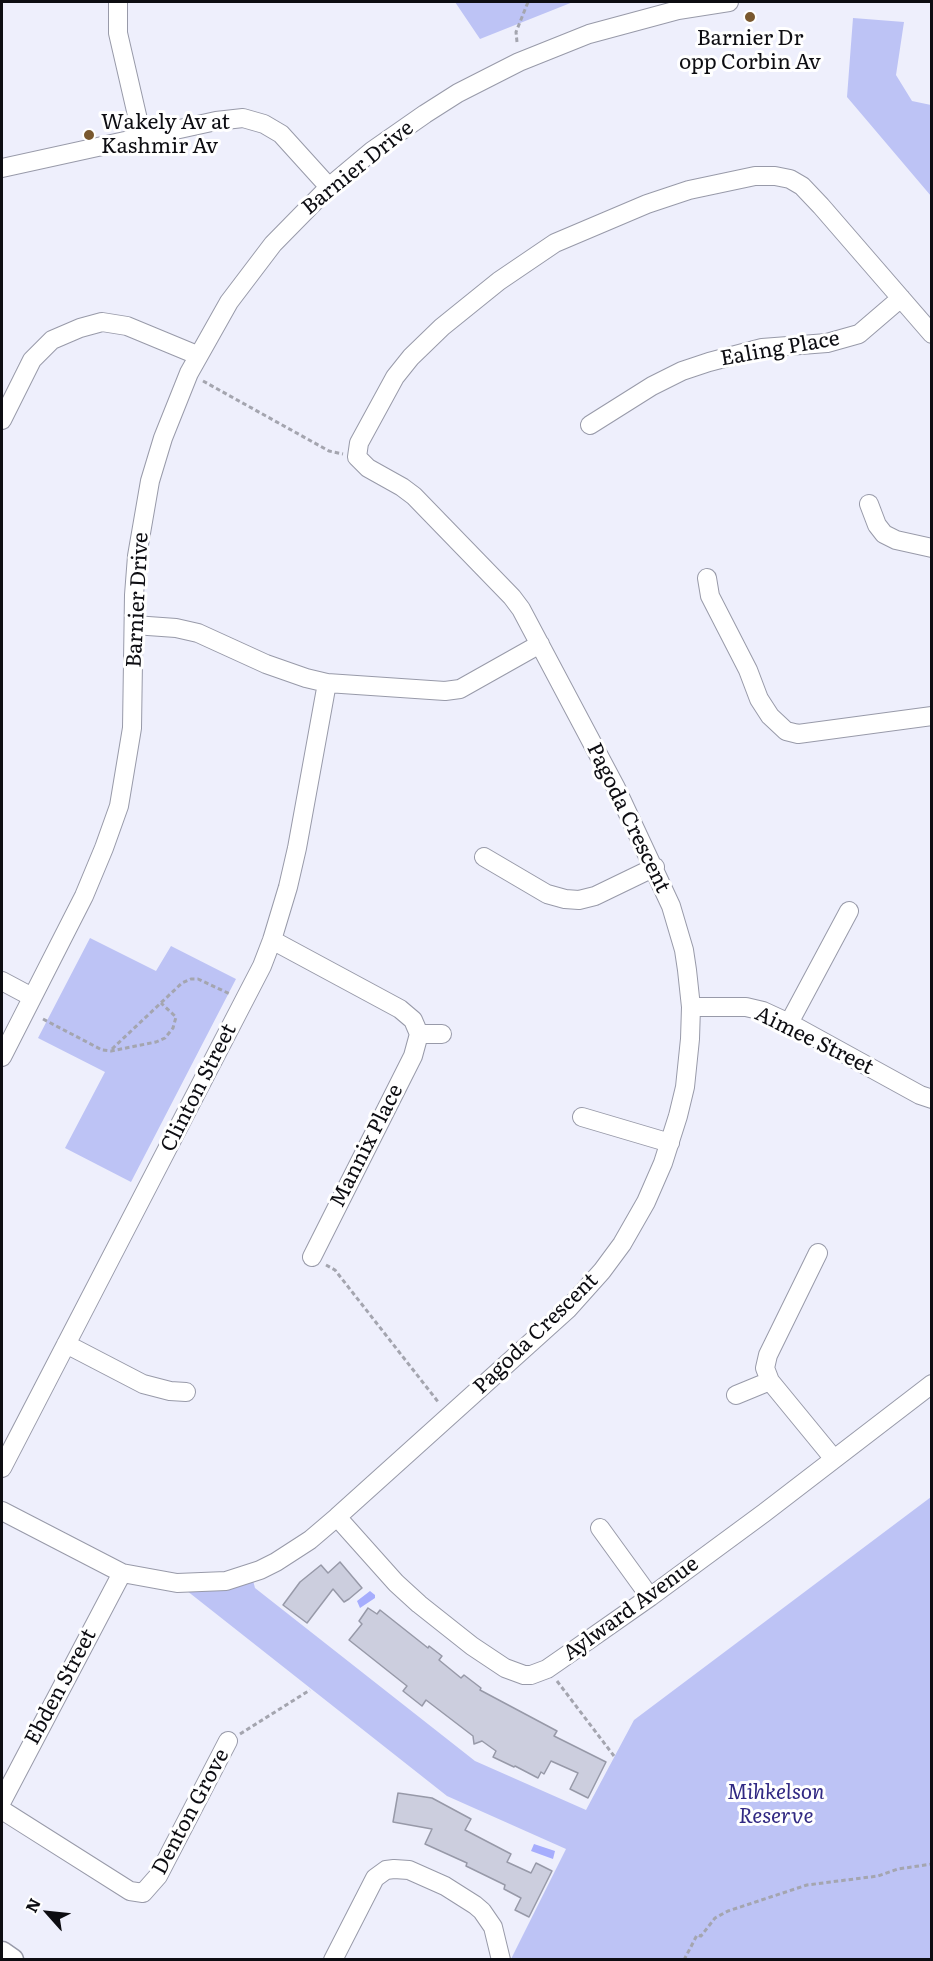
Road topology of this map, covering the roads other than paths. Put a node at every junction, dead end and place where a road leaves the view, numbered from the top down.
1 (118, 2) edge
2 (729, 2) edge
3 (142, 137) junction
4 (2, 168) edge
5 (329, 187) junction
6 (901, 298) junction
7 (932, 334) edge
8 (197, 355) junction
9 (2, 420) edge
10 (590, 425) dead end
11 (869, 504) dead end
12 (932, 549) edge
13 (706, 578) dead end
14 (134, 625) junction
15 (540, 644) junction
16 (327, 683) junction
17 (932, 716) edge
18 (484, 857) dead end
19 (654, 867) junction
20 (849, 911) dead end
21 (272, 940) junction
22 (2, 981) edge
23 (32, 997) junction
24 (691, 1007) junction
25 (789, 1023) junction
26 (418, 1034) junction
27 (442, 1034) dead end
28 (2, 1057) edge
29 (932, 1099) edge
30 (582, 1117) dead end
31 (670, 1143) junction
32 (818, 1253) dead end
33 (312, 1257) road end
34 (66, 1344) junction
35 (770, 1381) junction
36 (932, 1384) edge
37 (186, 1392) dead end
38 (736, 1395) dead end
39 (834, 1459) junction
40 (2, 1468) edge
41 (2, 1512) edge
42 (337, 1517) junction
43 (600, 1528) dead end
44 (122, 1573) junction
45 (650, 1597) junction
46 (228, 1741) road end
47 (2, 1800) edge
48 (2, 1810) edge
49 (2, 1953) edge
50 (12, 1959) edge
51 (333, 1959) edge
52 (501, 1959) edge

1 - 3 street
2 - 5 street, Barnier Drive
3 - 4 street
3 - 5 street
5 - 8 street, Barnier Drive
6 - 7 street
6 - 10 street, Ealing Place
6 - 15 street, Pagoda Crescent
8 - 9 street
8 - 14 street, Barnier Drive
11 - 12 street
13 - 17 street
14 - 16 street
14 - 23 street, Barnier Drive
15 - 16 street
15 - 19 street, Pagoda Crescent
16 - 21 street, Clinton Street
18 - 19 street
19 - 24 street, Pagoda Crescent
20 - 25 street
21 - 26 street
21 - 34 street, Clinton Street
22 - 23 street
23 - 28 street, Barnier Drive
24 - 25 street, Aimee Street
24 - 31 street, Pagoda Crescent
25 - 29 street, Aimee Street
26 - 27 street
26 - 33 street, Mannix Place
30 - 31 street
31 - 42 street, Pagoda Crescent
32 - 35 street
34 - 37 street
34 - 40 street, Clinton Street
35 - 38 street
35 - 39 street
36 - 39 street, Aylward Avenue
39 - 45 street, Aylward Avenue
41 - 44 street, Pagoda Crescent
42 - 44 street, Pagoda Crescent
42 - 45 street, Aylward Avenue
43 - 45 street
44 - 47 street, Ebden Street
46 - 48 street, Denton Grove
49 - 50 main road
51 - 52 street

